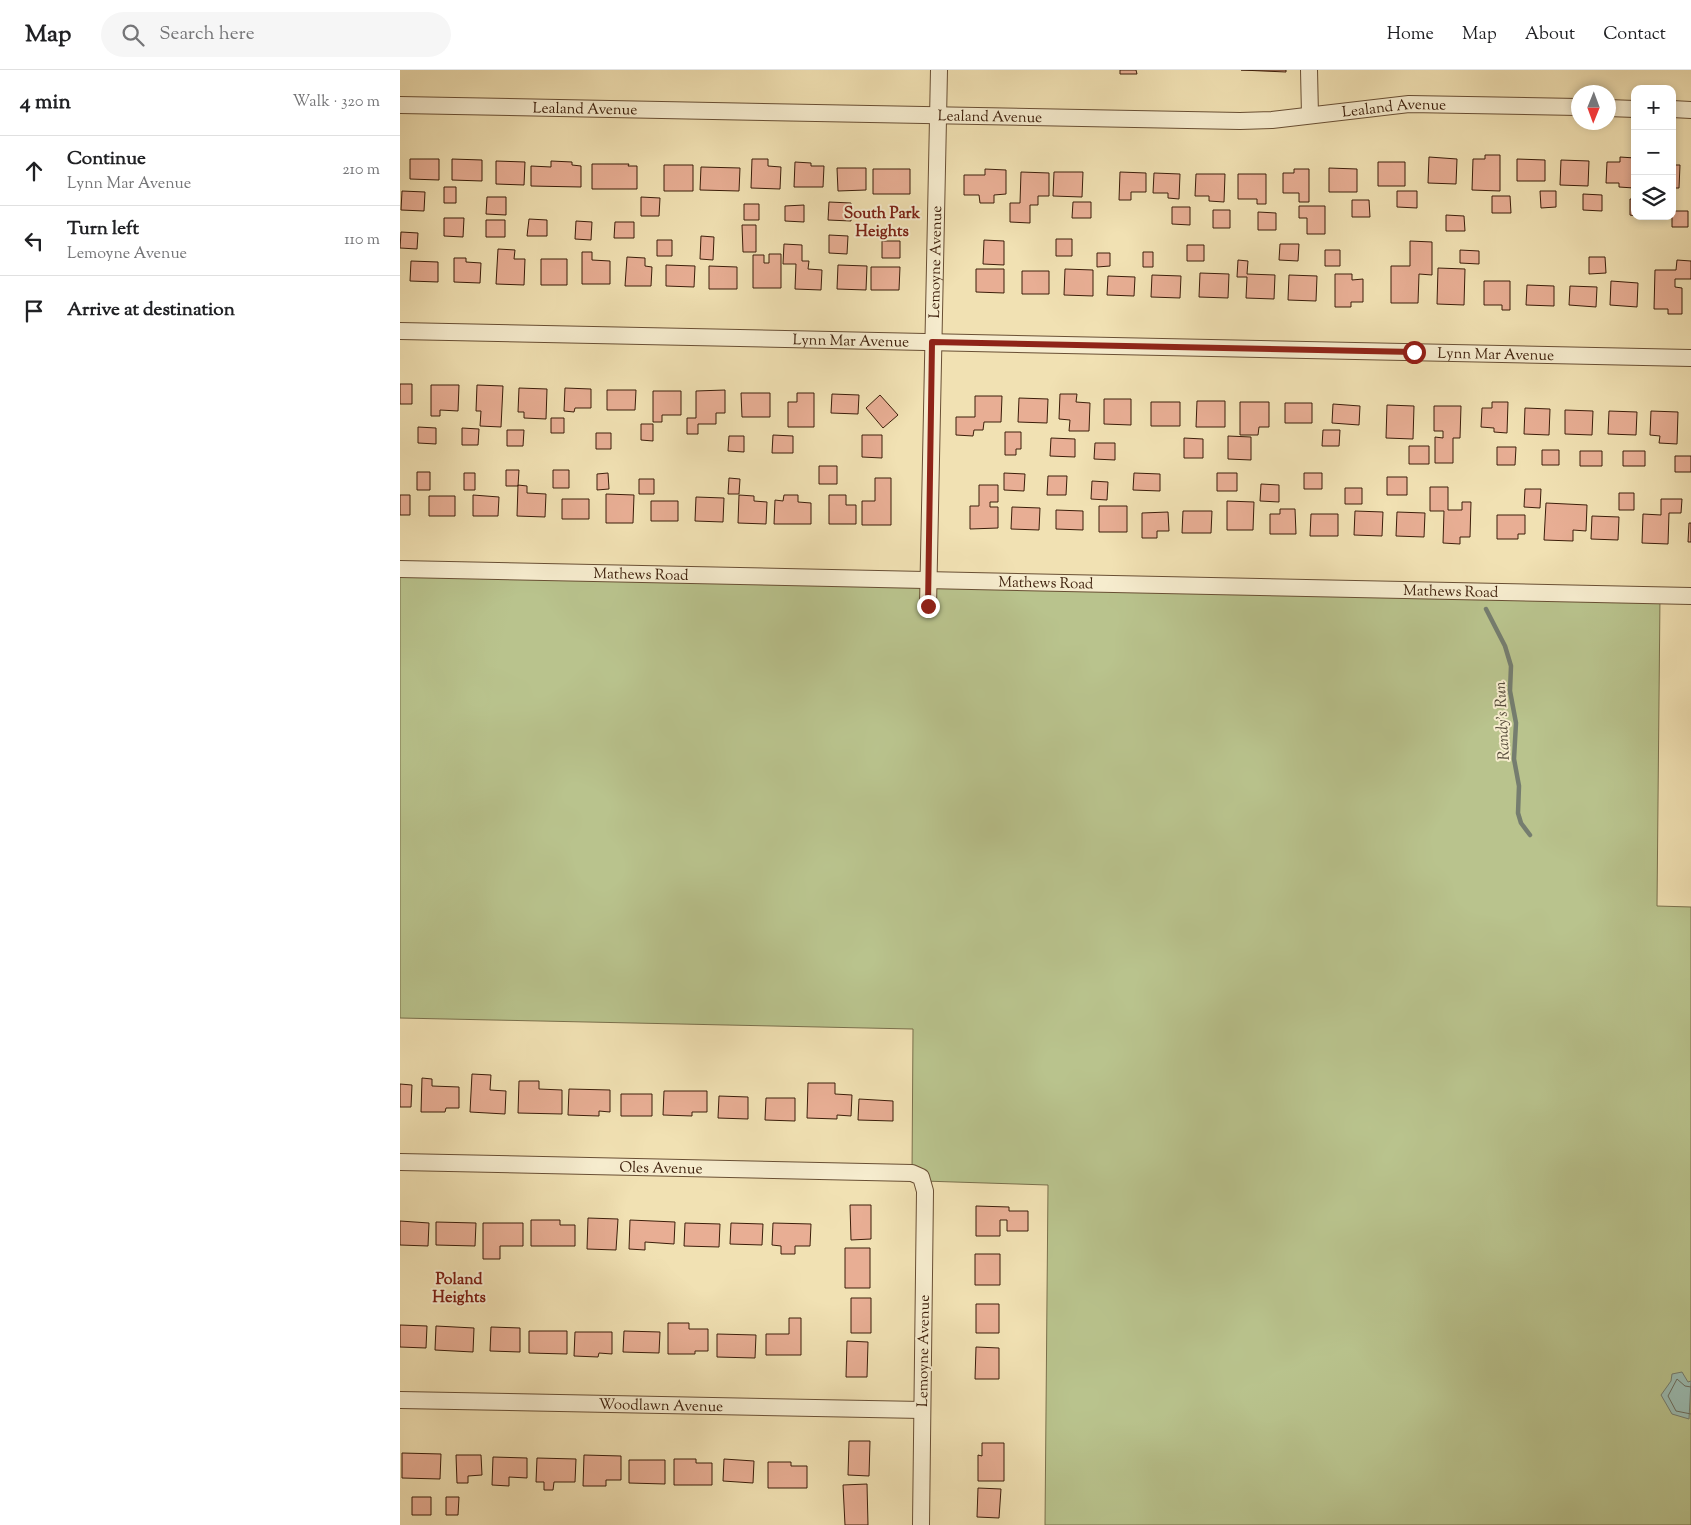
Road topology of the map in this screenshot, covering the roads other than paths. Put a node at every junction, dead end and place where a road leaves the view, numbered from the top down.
1 (938, 70) edge
2 (1309, 70) edge
3 (400, 106) edge
4 (1571, 108) edge
5 (1616, 108) edge
6 (1631, 109) edge
7 (1676, 109) edge
8 (1691, 110) edge
9 (938, 115) junction
10 (1310, 115) junction
11 (400, 331) edge
12 (932, 342) junction
13 (1691, 358) edge
14 (400, 570) edge
15 (928, 580) junction
16 (1691, 596) edge
17 (928, 606) dead end
18 (400, 1162) edge
19 (921, 1177) joint
20 (400, 1400) edge
21 (922, 1410) junction
22 (921, 1525) edge

1 - 9 street, Lemoyne Avenue
2 - 10 street
3 - 9 street, Lealand Avenue
4 - 10 street, Lealand Avenue
5 - 6 street
7 - 8 street
9 - 10 street, Lealand Avenue
9 - 12 street, Lemoyne Avenue
11 - 12 street, Lynn Mar Avenue
12 - 13 street, Lynn Mar Avenue
12 - 15 street, Lemoyne Avenue
14 - 15 street, Mathews Road
15 - 16 street, Mathews Road
15 - 17 street, Lemoyne Avenue
18 - 19 street, Oles Avenue
19 - 21 street, Lemoyne Avenue
20 - 21 street, Woodlawn Avenue
21 - 22 street, Lemoyne Avenue

